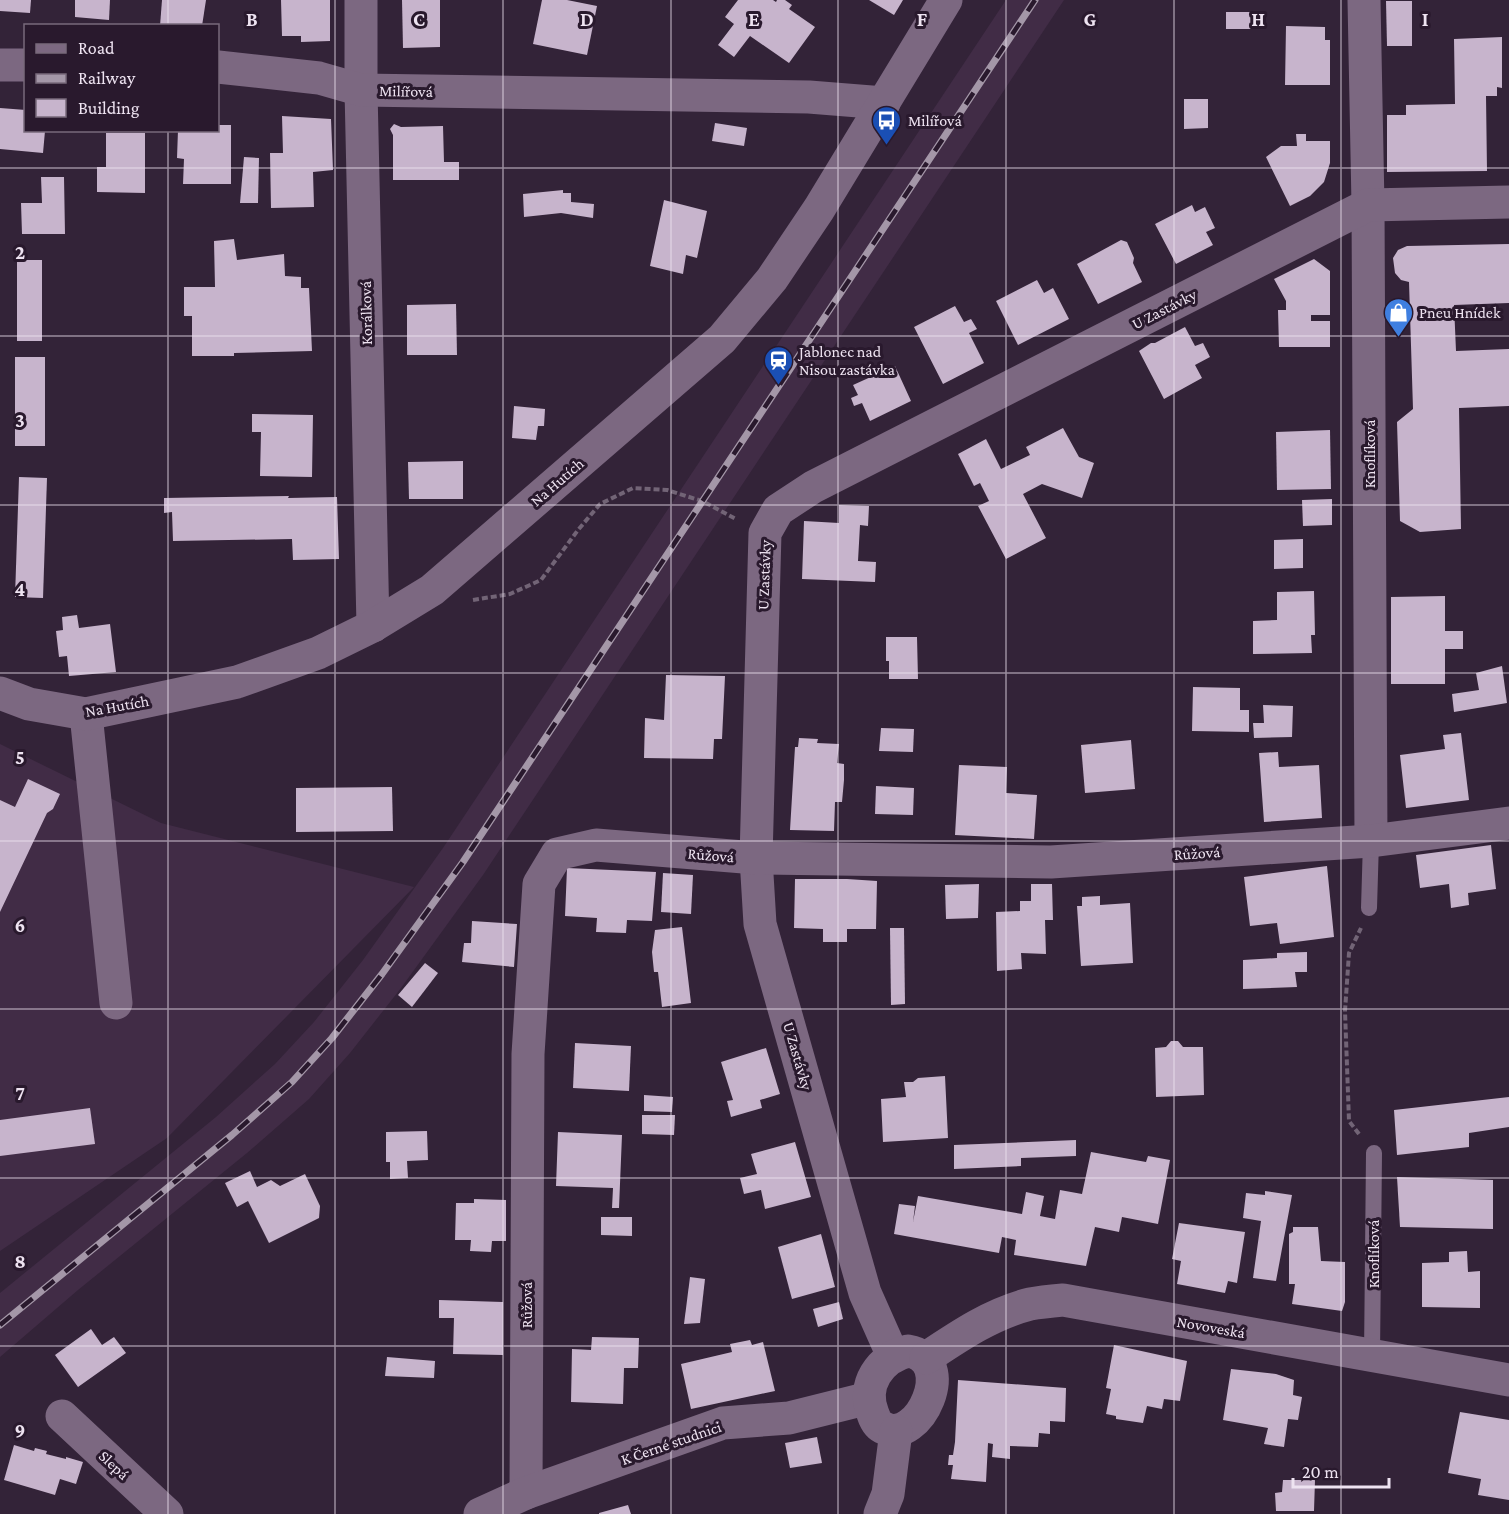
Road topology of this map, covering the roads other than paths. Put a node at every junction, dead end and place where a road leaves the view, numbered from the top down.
1 (361, 0) edge
2 (946, 0) edge
3 (1364, 0) edge
4 (0, 65) edge
5 (24, 65) edge
6 (219, 67) edge
7 (361, 90) junction
8 (884, 104) junction
9 (1509, 202) edge
10 (1368, 206) junction
11 (373, 626) junction
12 (0, 693) edge
13 (86, 714) junction
14 (1509, 823) edge
15 (1371, 842) junction
16 (756, 858) junction
17 (1369, 908) road end
18 (116, 1003) dead end
19 (1374, 1153) road end
20 (893, 1356) junction
21 (1372, 1356) junction
22 (926, 1358) junction
23 (1509, 1380) edge
24 (869, 1398) junction
25 (62, 1416) dead end
26 (896, 1431) junction
27 (526, 1493) junction
28 (167, 1514) edge
29 (480, 1514) edge
30 (880, 1514) edge

1 - 7 street, Korálková
2 - 8 street, Na Hutích
3 - 10 street, Knoflíková
4 - 5 street
6 - 7 street, Milířová
7 - 8 street, Milířová
7 - 11 street, Korálková
8 - 11 street, Na Hutích
9 - 10 street, U Zastávky
10 - 15 street, Knoflíková
10 - 16 street, U Zastávky
11 - 13 street, Na Hutích
12 - 13 street, Na Hutích
13 - 18 street
14 - 15 street, Růžová
15 - 16 street, Růžová
15 - 17 lane, Knoflíková
16 - 20 street, U Zastávky
16 - 27 street, Růžová
19 - 21 lane, Knoflíková
20 - 22 street
20 - 24 street
21 - 22 street, Novoveská
21 - 23 street, Novoveská
22 - 26 street
24 - 26 street
24 - 27 street, K Černé studnici
25 - 28 street, Slepá
26 - 30 street
27 - 29 street, K Černé studnici

